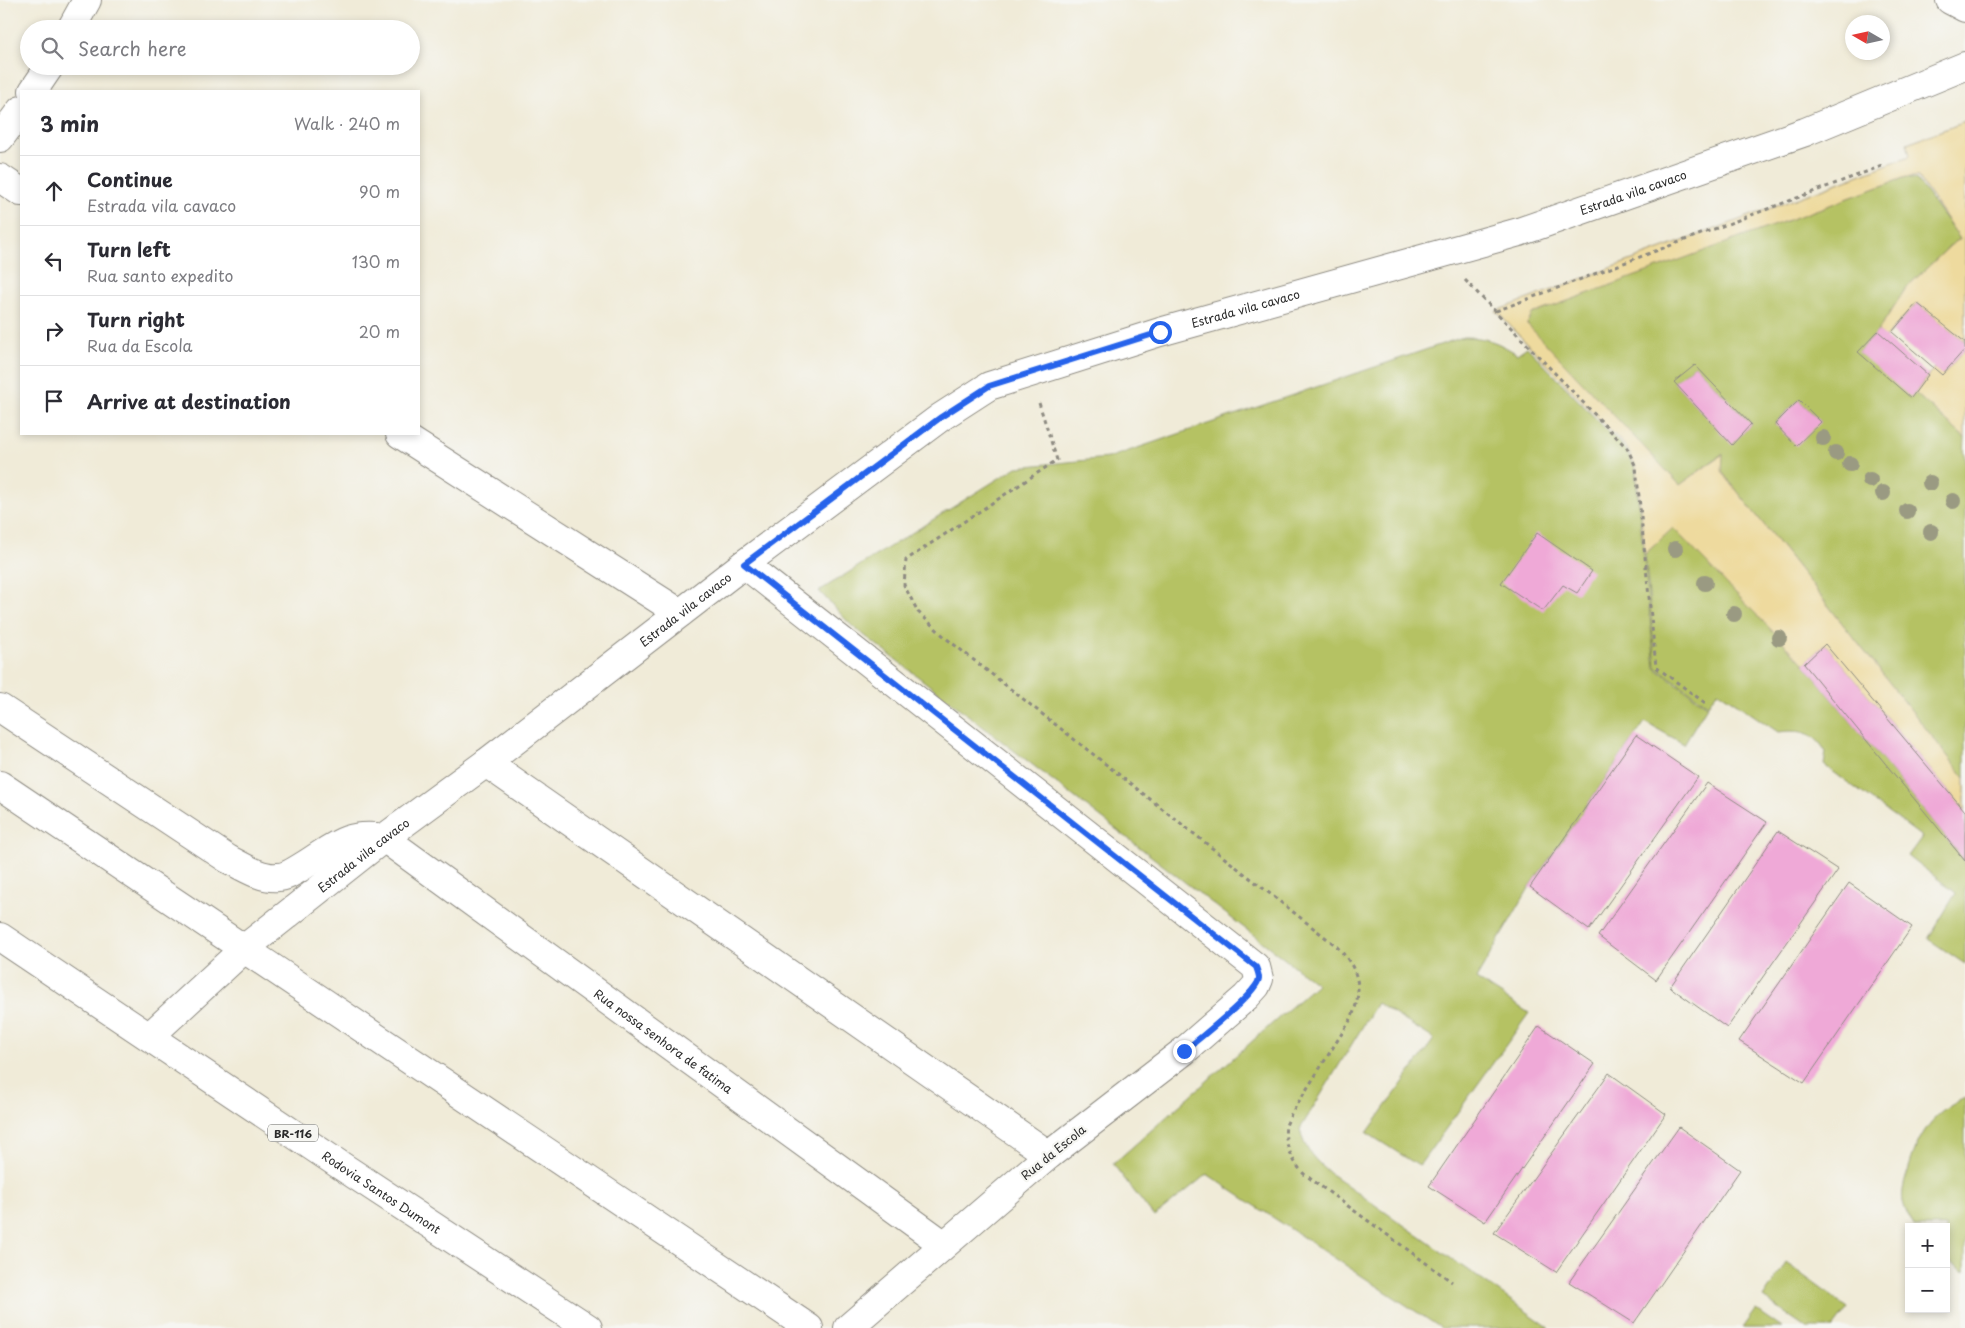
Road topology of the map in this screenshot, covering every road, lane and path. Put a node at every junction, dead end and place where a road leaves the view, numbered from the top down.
1 (87, 0) edge
2 (1950, 0) edge
3 (1965, 8) edge
4 (76, 20) edge
5 (1965, 66) edge
6 (44, 75) edge
7 (35, 90) edge
8 (20, 111) edge
9 (0, 138) edge
10 (1882, 166) dead end
11 (0, 178) edge
12 (20, 191) edge
13 (1441, 254) junction
14 (1496, 312) junction
15 (1029, 372) junction
16 (402, 435) edge
17 (744, 564) junction
18 (680, 613) junction
19 (1708, 705) dead end
20 (0, 708) edge
21 (486, 763) junction
22 (0, 784) edge
23 (384, 838) junction
24 (0, 937) edge
25 (245, 948) junction
26 (150, 1036) junction
27 (1049, 1155) junction
28 (943, 1244) junction
29 (1452, 1282) dead end
30 (588, 1328) edge
31 (809, 1328) edge
32 (848, 1328) edge

1 - 4 main road
2 - 3 main road
5 - 13 main road, Estrada vila cavaco
6 - 7 main road
8 - 9 main road
10 - 14 path
11 - 12 main road
13 - 14 path
13 - 15 main road, Estrada vila cavaco
14 - 19 path
15 - 17 main road, Estrada vila cavaco
15 - 29 path
16 - 18 main road
17 - 18 main road, Estrada vila cavaco
17 - 27 main road, Rua da Escola
18 - 21 main road, Estrada vila cavaco
20 - 23 main road
21 - 23 main road, Estrada vila cavaco
21 - 27 main road
22 - 25 main road
23 - 25 main road, Estrada vila cavaco
23 - 28 main road, Rua nossa senhora de fatima
24 - 26 main road, Rodovia Santos Dumont / BR-116
25 - 26 main road, Estrada vila cavaco
25 - 31 main road
26 - 30 main road, Rodovia Santos Dumont / BR-116
27 - 28 main road, Rua da Escola
28 - 32 main road, Rua da Escola

